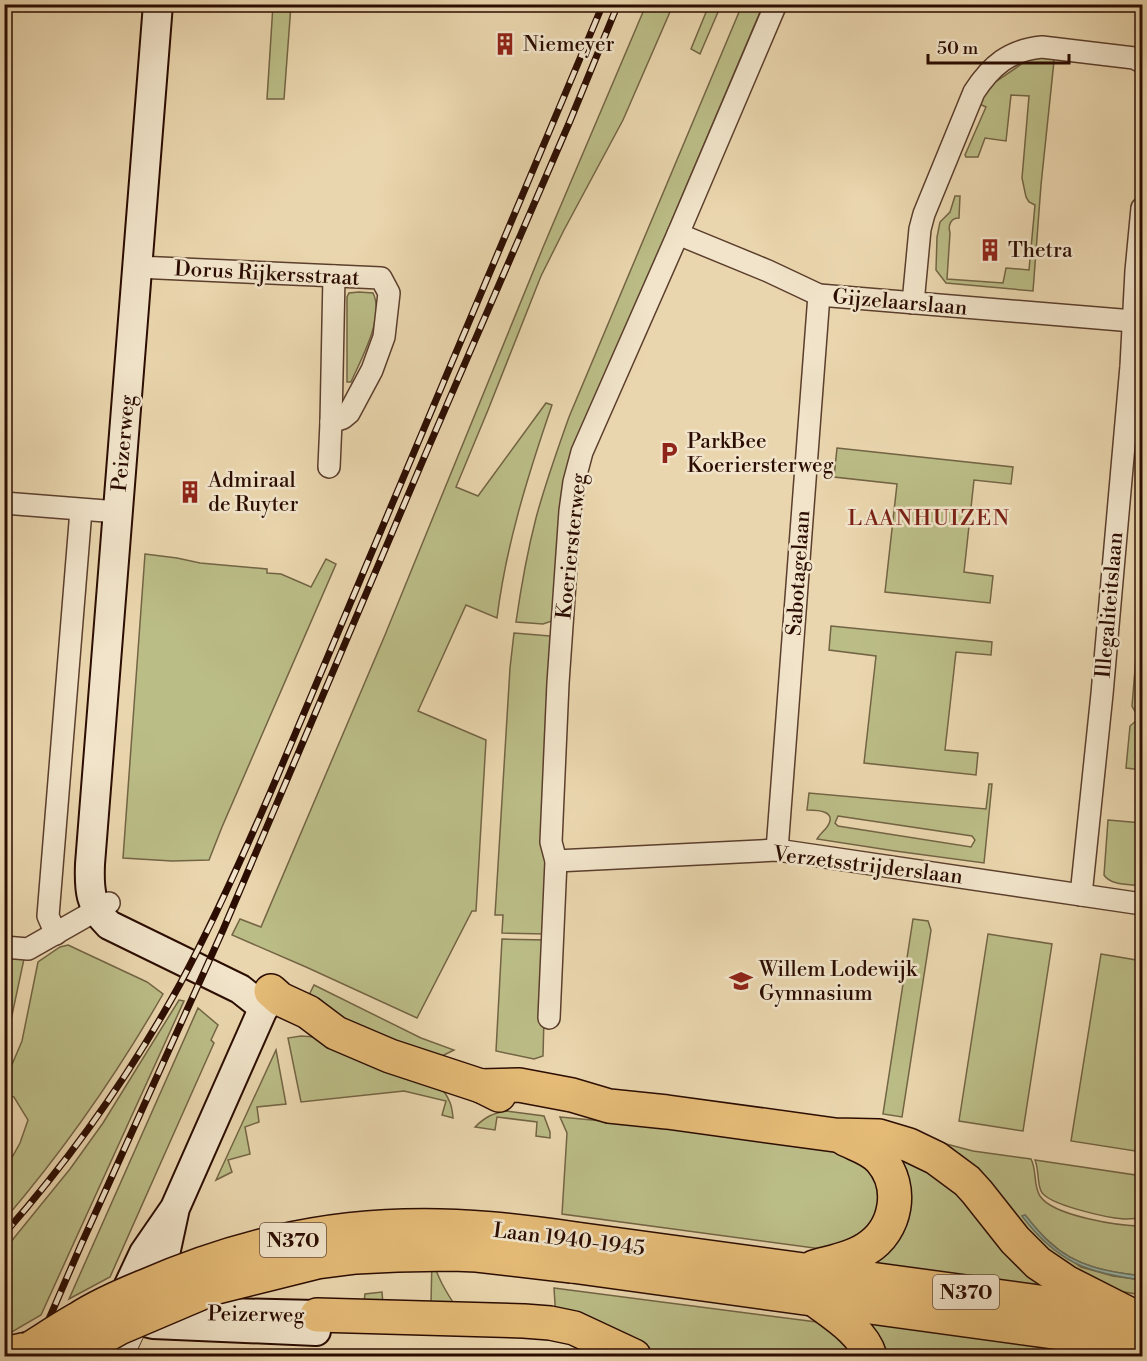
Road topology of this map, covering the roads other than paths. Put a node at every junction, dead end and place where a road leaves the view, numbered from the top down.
1 (158, 4) edge
2 (776, 4) edge
3 (1143, 62) edge
4 (1143, 208) edge
5 (678, 234) junction
6 (137, 267) junction
7 (334, 276) junction
8 (819, 295) junction
9 (913, 303) junction
10 (1133, 321) junction
11 (332, 422) junction
12 (329, 467) dead end
13 (4, 503) edge
14 (81, 510) junction
15 (118, 512) junction
16 (777, 850) junction
17 (556, 861) junction
18 (1081, 895) junction
19 (1143, 904) edge
20 (103, 906) junction
21 (56, 934) junction
22 (4, 946) edge
23 (267, 999) junction
24 (549, 1018) dead end
25 (835, 1135) junction
26 (574, 1252) junction
27 (809, 1284) junction
28 (134, 1308) junction
29 (316, 1323) joint
30 (1133, 1329) edge
31 (623, 1352) edge
32 (18, 1353) edge
33 (69, 1356) edge
34 (96, 1356) edge
35 (120, 1356) edge
36 (870, 1356) edge
37 (1077, 1356) edge

1 - 6 main road, Peizerweg
2 - 5 street, Koeriersterweg
3 - 9 street
4 - 10 street, Illegaliteitslaan
5 - 8 street, Gijzelaarslaan
5 - 17 street, Koeriersterweg
6 - 7 street, Dorus Rijkersstraat
6 - 15 main road, Peizerweg
7 - 11 street
7 - 11 street, Dorus Rijkersstraat
8 - 9 street, Gijzelaarslaan
8 - 16 street, Sabotagelaan
9 - 10 street, Gijzelaarslaan
10 - 18 street, Illegaliteitslaan
11 - 12 street
13 - 14 street
14 - 15 street
14 - 21 street
15 - 20 main road, Peizerweg
16 - 17 street, Verzetsstrijderslaan
16 - 18 street, Verzetsstrijderslaan
17 - 24 street, Koeriersterweg
18 - 19 street, Verzetsstrijderslaan
20 - 21 street
20 - 23 main road, Peizerweg
21 - 22 street
23 - 25 highway, N370
23 - 28 main road
25 - 27 highway, N370
25 - 30 highway, N370
26 - 27 highway, Laan 1940-1945 / N370
26 - 32 highway, Laan 1940-1945 / N370, bridge
26 - 33 highway, Laan 1940-1945 / N370, bridge
27 - 30 highway, Laan 1940-1945 / N370
27 - 36 highway
28 - 29 main road, Peizerweg
28 - 34 street
28 - 35 street
29 - 31 highway
30 - 37 highway

